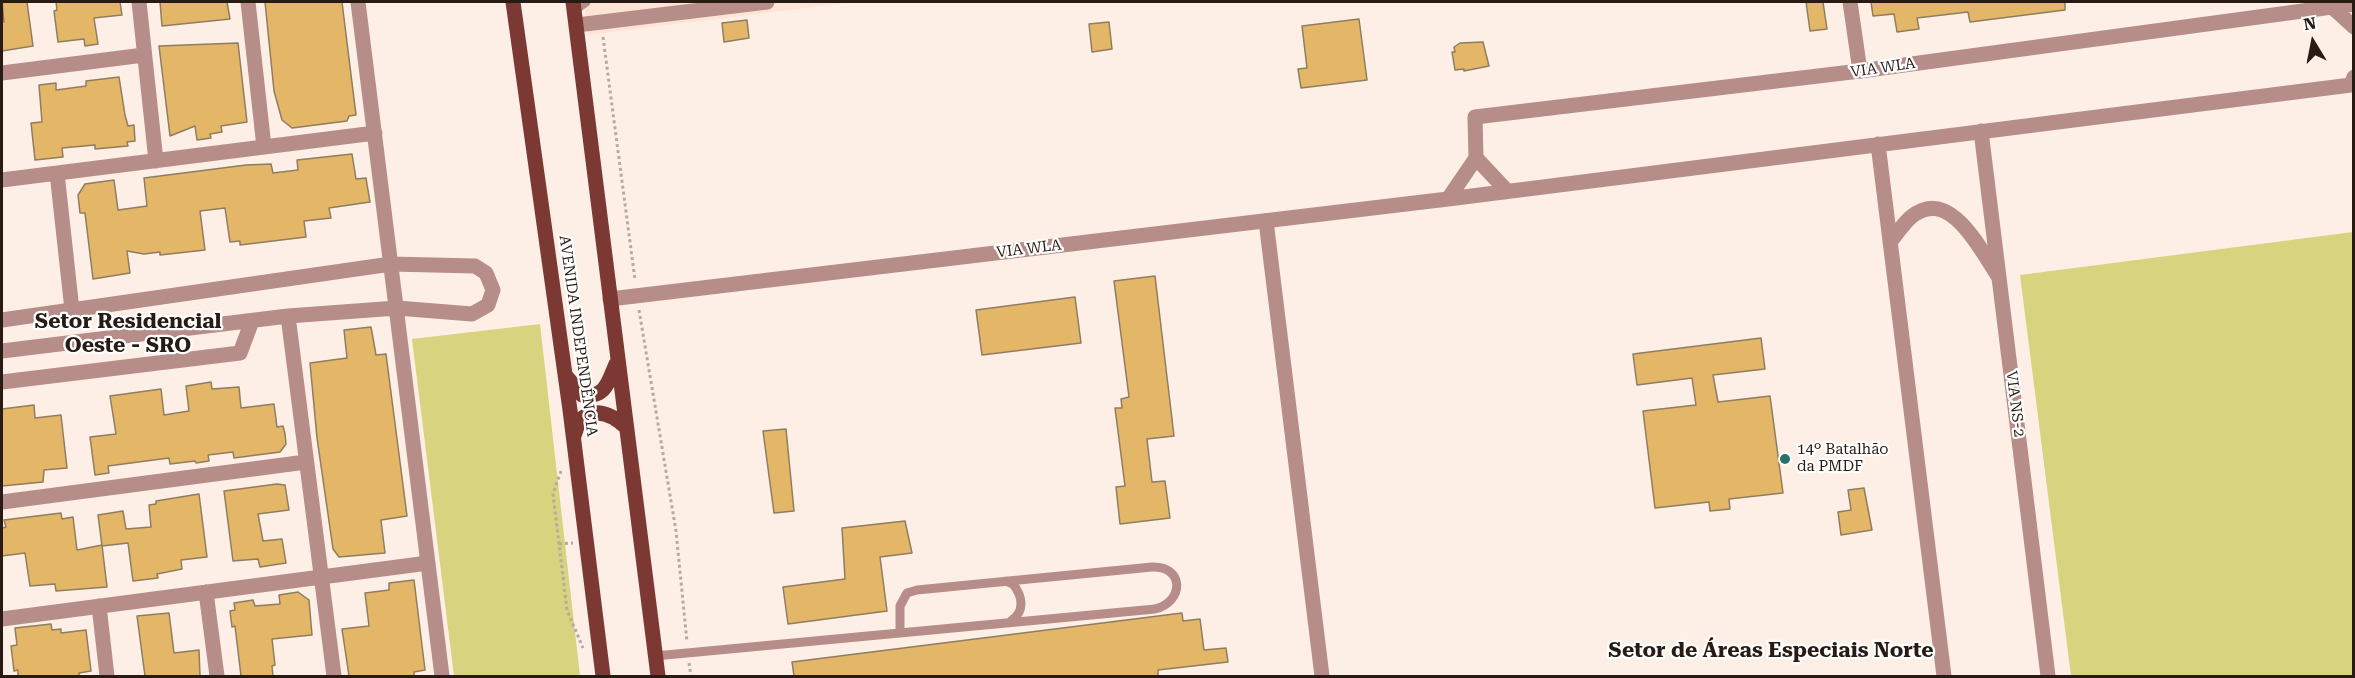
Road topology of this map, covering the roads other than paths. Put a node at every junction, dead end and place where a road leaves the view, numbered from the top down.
1 (139, 2) edge
2 (248, 2) edge
3 (358, 2) edge
4 (513, 2) edge
5 (761, 2) edge
6 (1850, 2) edge
7 (2354, 4) edge
8 (2332, 7) junction
9 (578, 10) edge
10 (2354, 27) edge
11 (144, 55) junction
12 (1860, 71) junction
13 (2, 74) edge
14 (2354, 77) edge
15 (1981, 131) junction
16 (375, 133) junction
17 (1878, 144) junction
18 (264, 147) junction
19 (1476, 158) junction
20 (156, 161) junction
21 (57, 173) junction
22 (2, 180) edge
23 (1507, 191) junction
24 (1448, 199) junction
25 (1266, 221) junction
26 (1890, 242) junction
27 (391, 264) junction
28 (1999, 279) junction
29 (610, 299) junction
30 (397, 308) junction
31 (72, 310) junction
32 (288, 316) junction
33 (2, 320) edge
34 (252, 321) junction
35 (2, 351) edge
36 (618, 361) junction
37 (566, 376) junction
38 (2, 382) edge
39 (626, 427) junction
40 (574, 436) junction
41 (306, 462) junction
42 (2, 502) edge
43 (428, 563) junction
44 (321, 577) junction
45 (1006, 581) junction
46 (206, 592) junction
47 (99, 606) junction
48 (2, 619) edge
49 (1011, 621) junction
50 (900, 631) junction
51 (656, 656) junction
52 (107, 676) edge
53 (217, 676) edge
54 (334, 676) edge
55 (442, 676) edge
56 (603, 676) edge
57 (658, 676) edge
58 (1322, 676) edge
59 (1944, 676) edge
60 (2048, 676) edge

1 - 11 street
2 - 18 street
3 - 16 street
4 - 37 main road, AVENIDA INDEPENDÊNCIA
5 - 9 street
6 - 12 street
7 - 8 street, VIA WLA
8 - 10 street
8 - 12 street, VIA WLA
9 - 29 main road
11 - 13 street
11 - 20 street
12 - 19 street, VIA WLA
14 - 15 street, VIA WLA
15 - 17 street, VIA WLA
15 - 28 street, VIA NS-2
16 - 18 street
16 - 27 street
17 - 23 street, VIA WLA
17 - 26 street
18 - 20 street
19 - 23 street
19 - 24 street
20 - 21 street
21 - 22 street
21 - 31 street
23 - 24 street, VIA WLA
24 - 25 street, VIA WLA
25 - 29 street, VIA WLA
25 - 58 street
26 - 28 street
26 - 59 street
27 - 30 street
27 - 30 street
27 - 31 street
28 - 60 street, VIA NS-2
29 - 36 main road
30 - 32 street
30 - 43 street
31 - 33 street
32 - 34 street
32 - 41 street
34 - 35 street
34 - 38 street
36 - 37 main road
36 - 39 main road
37 - 40 main road, AVENIDA INDEPENDÊNCIA
39 - 40 main road
39 - 51 main road
40 - 56 main road, AVENIDA INDEPENDÊNCIA
41 - 42 street
41 - 44 street
43 - 44 street
43 - 55 street
44 - 46 street
44 - 54 street
45 - 49 lane
45 - 49 lane
45 - 50 lane
46 - 47 street
46 - 53 street
47 - 48 street
47 - 52 street
49 - 50 lane
50 - 51 lane
51 - 57 main road

